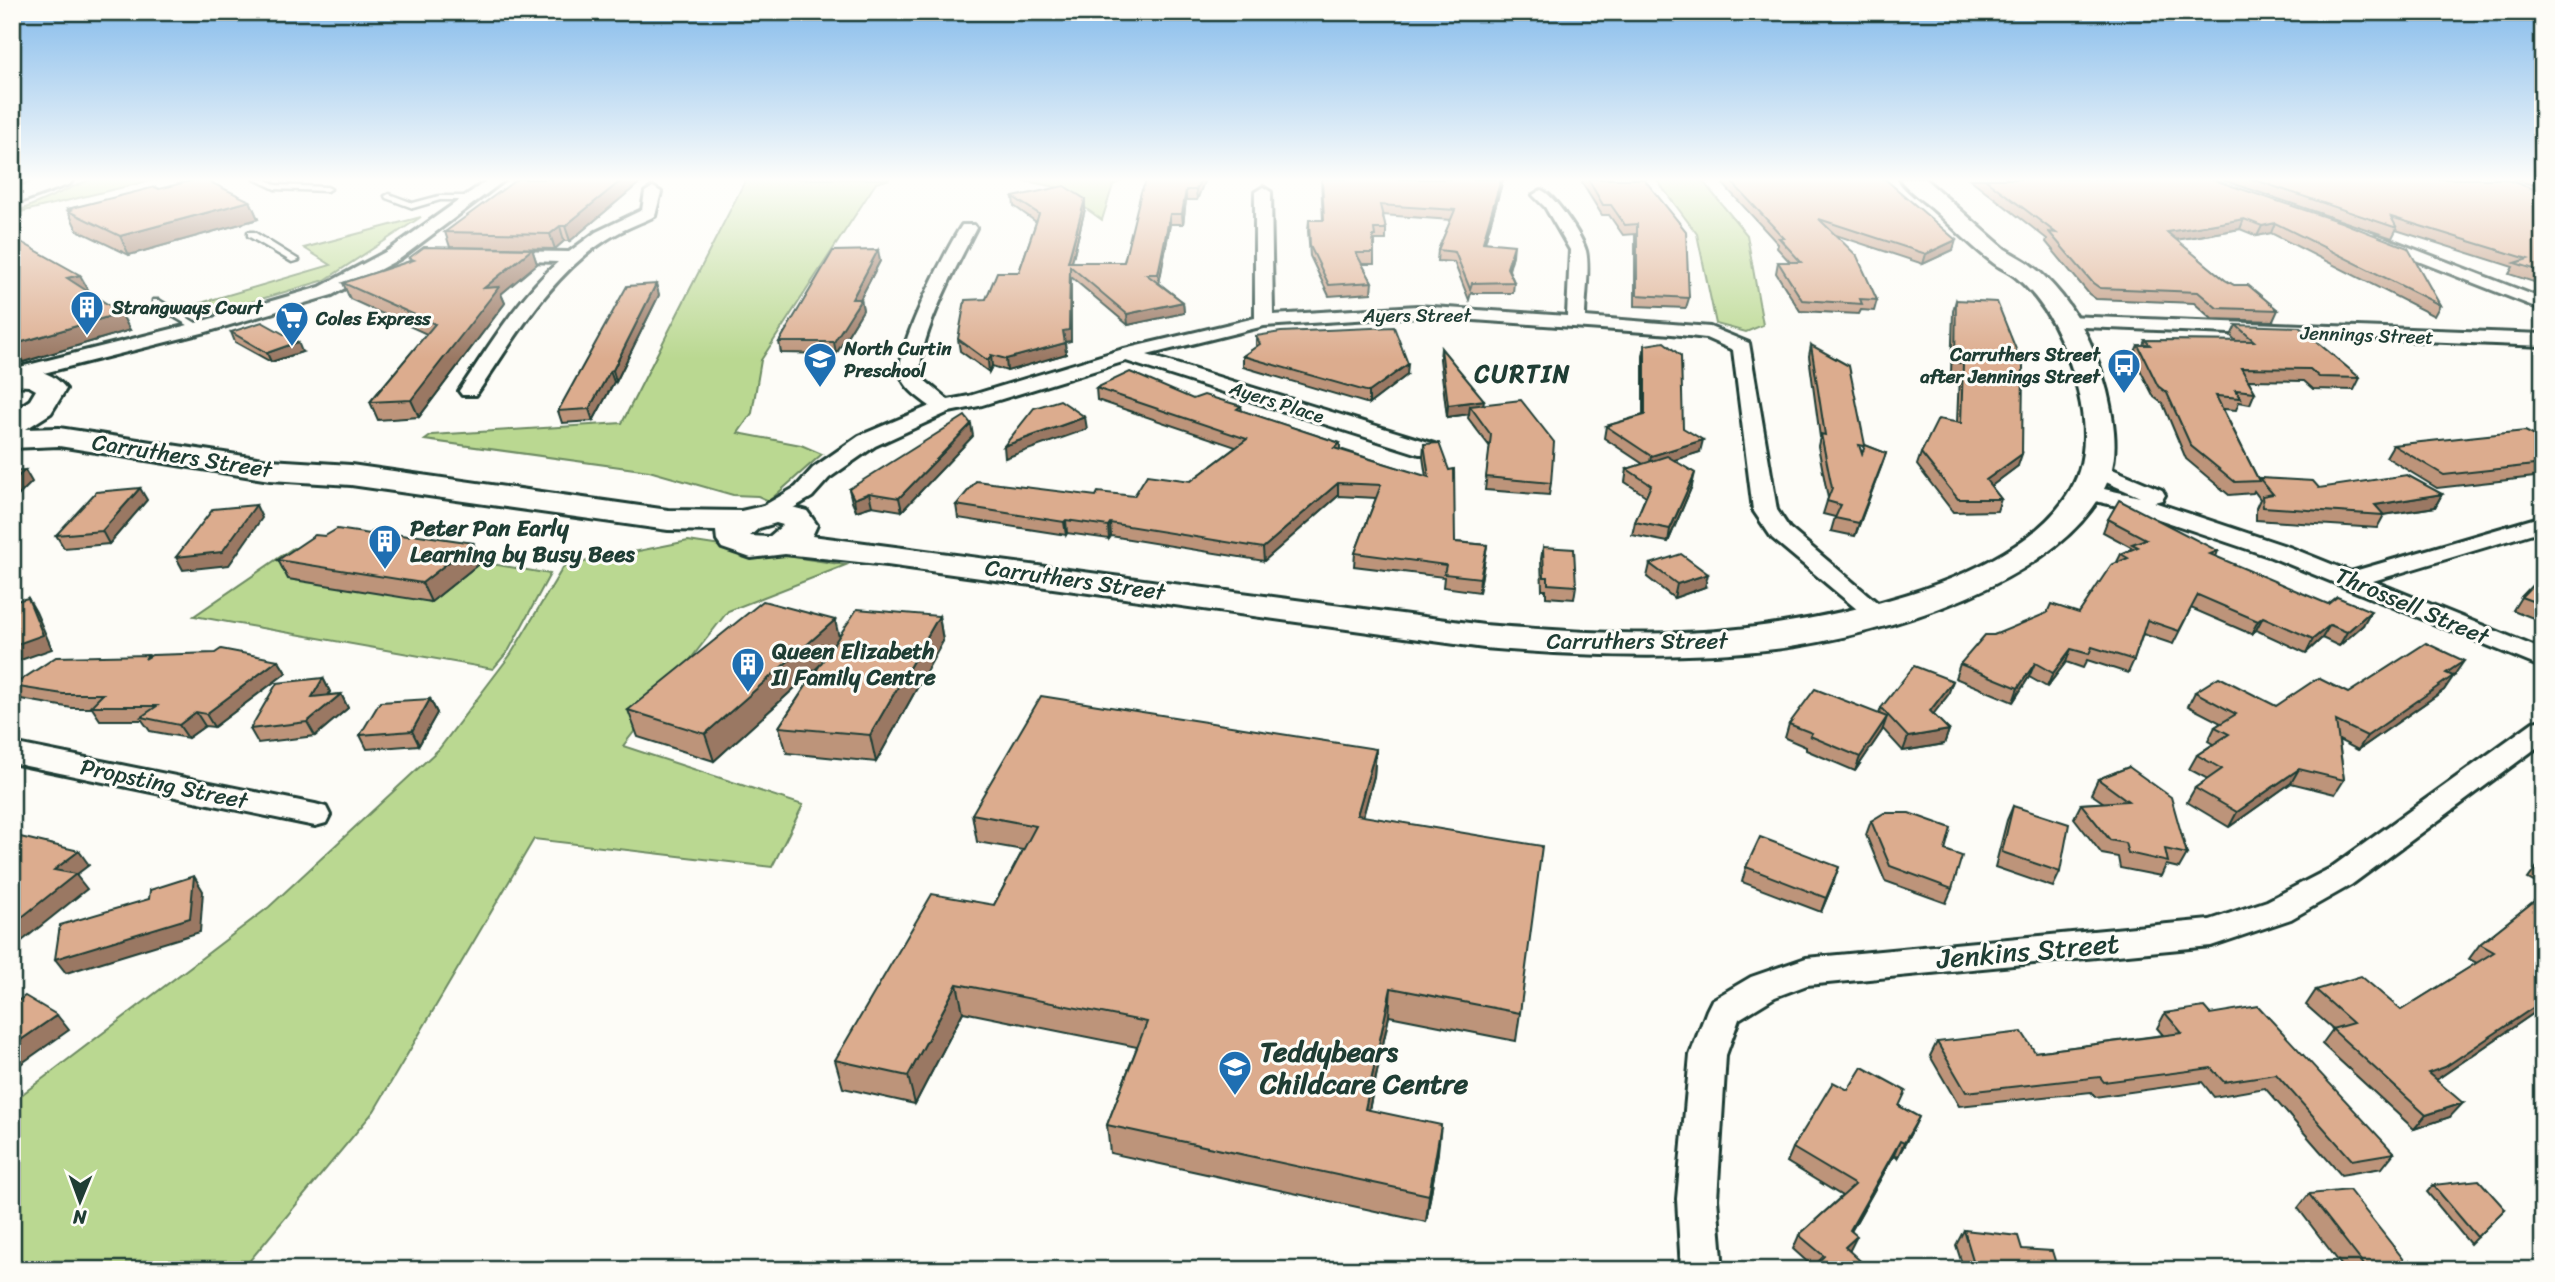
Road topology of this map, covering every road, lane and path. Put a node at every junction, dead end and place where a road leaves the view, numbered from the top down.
1 (259, 239) edge
2 (417, 239) edge
3 (595, 239) edge
4 (963, 239) edge
5 (1263, 239) edge
6 (1571, 239) edge
7 (1980, 239) edge
8 (1999, 239) edge
9 (2373, 239) edge
10 (396, 254) junction
11 (420, 254) edge
12 (479, 254) edge
13 (574, 257) junction
14 (295, 260) dead end
15 (2025, 271) junction
16 (156, 302) dead end
17 (2543, 304) edge
18 (1576, 320) junction
19 (1264, 321) junction
20 (2066, 323) junction
21 (199, 328) junction
22 (2543, 340) edge
23 (1127, 354) junction
24 (12, 375) edge
25 (51, 389) junction
26 (469, 391) dead end
27 (944, 407) junction
28 (22, 419) edge
29 (12, 439) edge
30 (1426, 449) edge
31 (351, 475) junction
32 (2092, 481) junction
33 (775, 522) junction
34 (2543, 523) edge
35 (2351, 580) junction
36 (1880, 616) junction
37 (2543, 660) edge
38 (2543, 729) edge
39 (12, 753) edge
40 (315, 815) dead end
41 (1702, 1270) edge

1 - 14 lane
2 - 10 street
3 - 13 street
4 - 27 street
5 - 19 street
6 - 18 street
7 - 15 main road
8 - 15 main road
9 - 17 street
10 - 11 street
10 - 21 street
12 - 13 street
13 - 26 street
15 - 20 main road
16 - 21 lane
18 - 19 street, Ayers Street
18 - 36 street, Ayers Street
19 - 23 street, Ayers Street
20 - 22 street, Jennings Street
20 - 32 main road
21 - 24 street
21 - 25 street
23 - 27 street, Ayers Street
23 - 30 street, Ayers Place
24 - 25 main road
25 - 28 main road
27 - 33 street, Ayers Street
28 - 31 main road, Carruthers Street
29 - 31 main road, Carruthers Street
31 - 33 main road, Carruthers Street
32 - 35 street, Throssell Street
32 - 36 main road, Carruthers Street
33 - 36 main road, Carruthers Street
34 - 35 street
35 - 37 street, Throssell Street
38 - 41 street, Jenkins Street
39 - 40 street, Propsting Street

